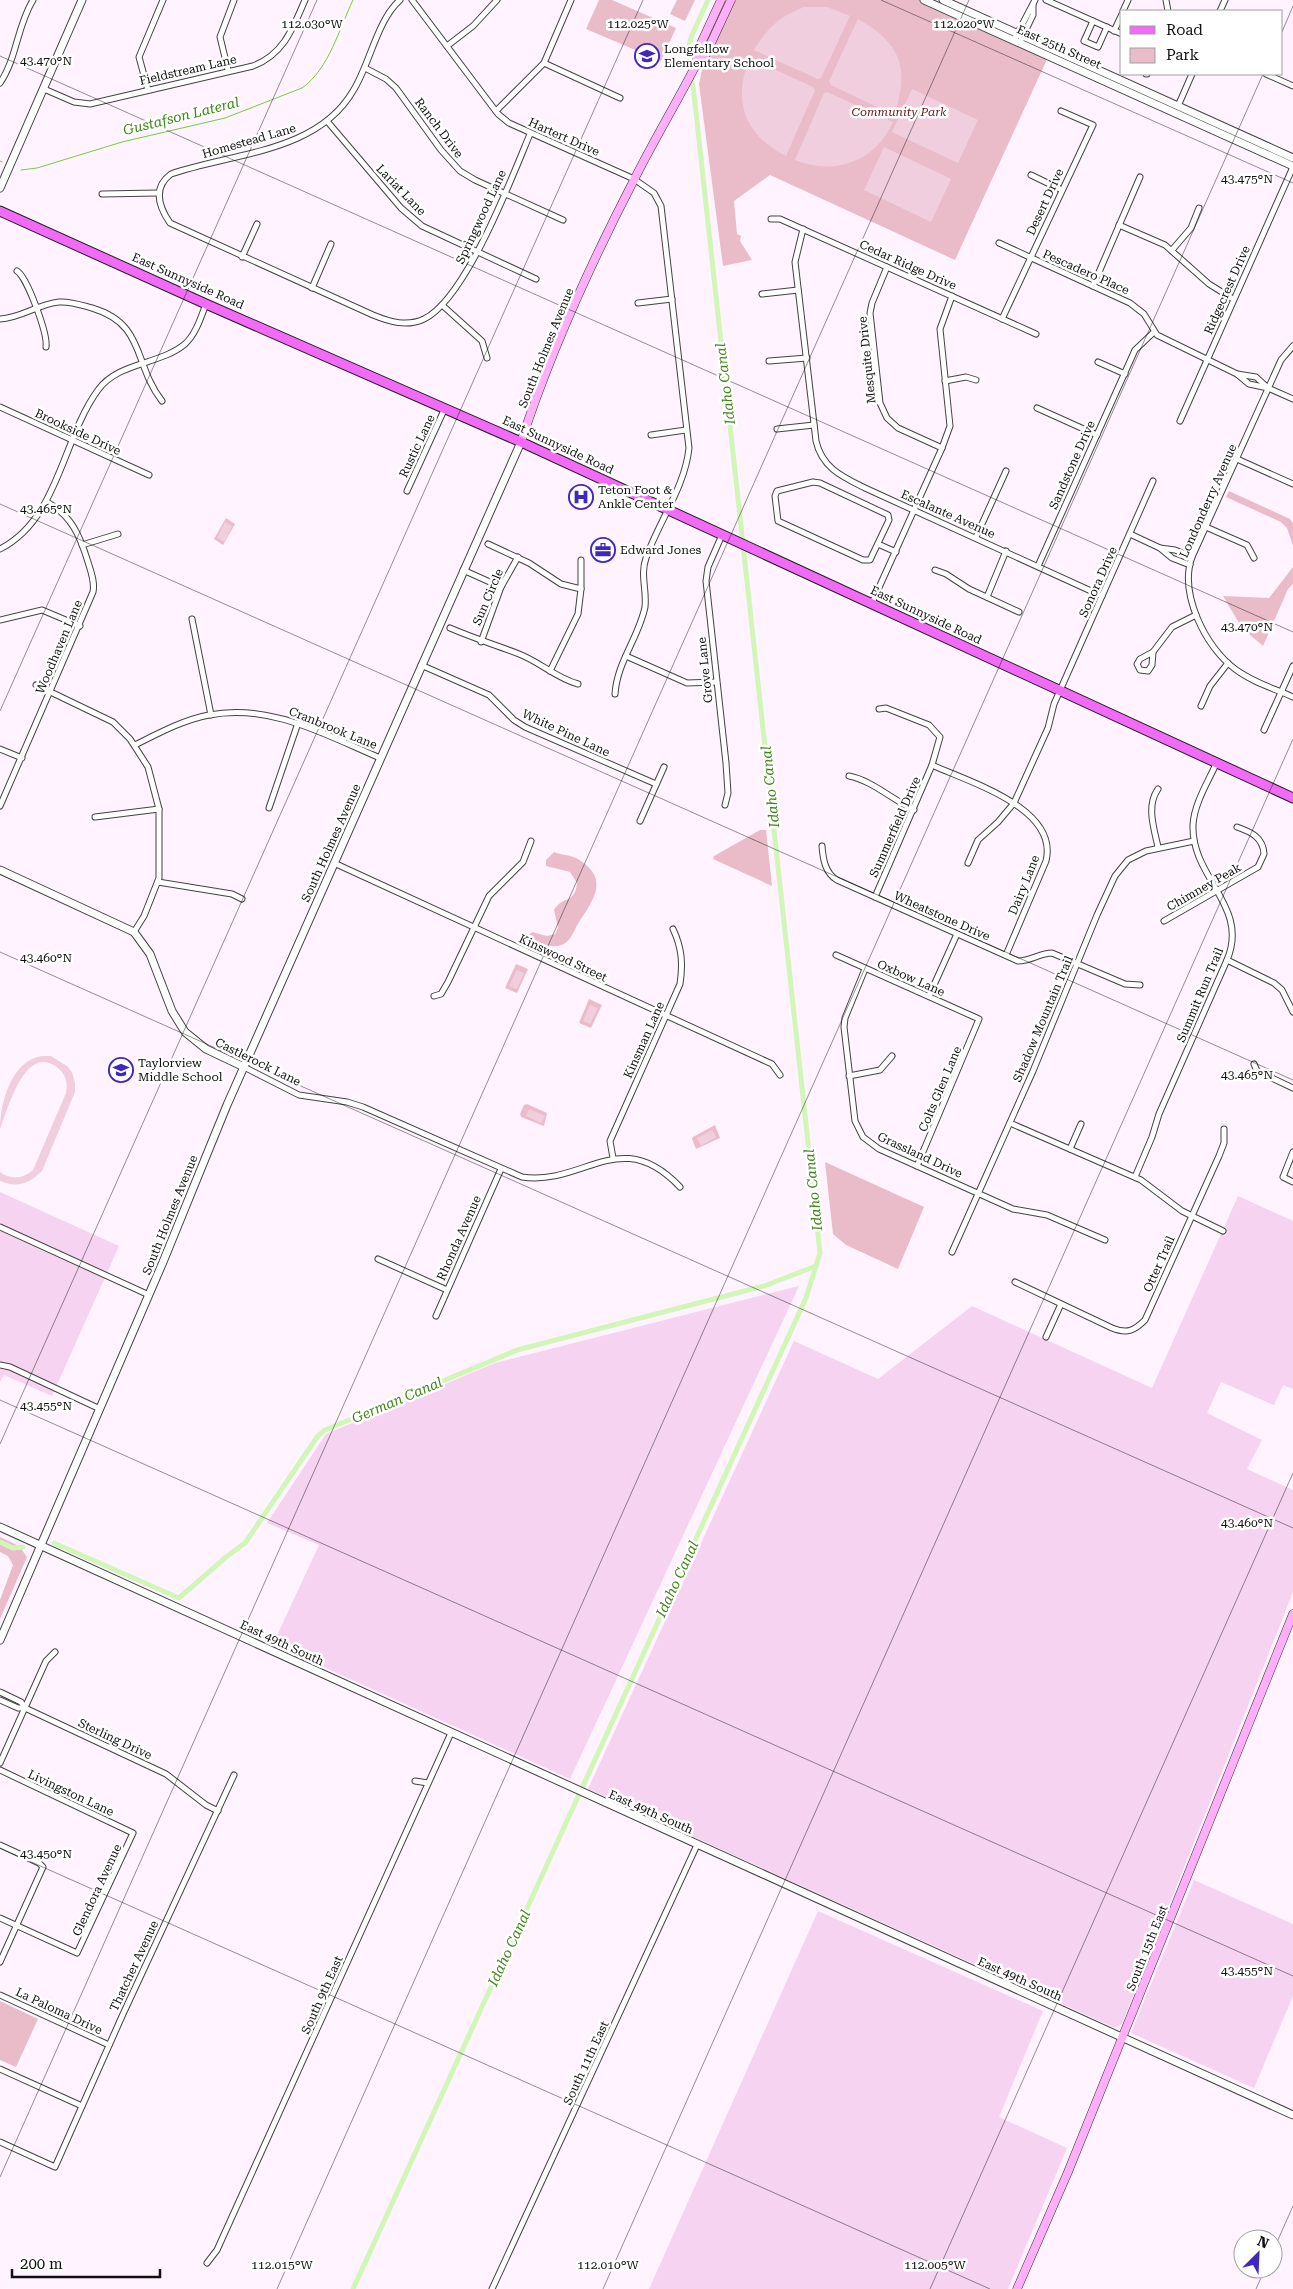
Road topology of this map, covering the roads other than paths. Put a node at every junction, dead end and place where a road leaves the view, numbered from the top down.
1 (33, 0) edge
2 (82, 0) edge
3 (163, 0) edge
4 (234, 0) edge
5 (306, 0) edge
6 (400, 0) edge
7 (412, 0) edge
8 (497, 0) edge
9 (572, 0) edge
10 (721, 0) edge
11 (731, 0) edge
12 (924, 0) edge
13 (943, 0) edge
14 (1046, 0) edge
15 (1034, 2) edge
16 (1120, 17) edge
17 (1093, 21) junction
18 (1107, 27) junction
19 (1114, 31) junction
20 (1120, 33) edge
21 (1019, 38) junction
22 (447, 46) junction
23 (544, 63) junction
24 (697, 63) junction
25 (364, 68) junction
26 (228, 70) junction
27 (1192, 75) edge
28 (1269, 75) edge
29 (0, 83) edge
30 (1292, 84) edge
31 (44, 89) junction
32 (148, 90) junction
33 (620, 98) dead end
34 (1178, 106) junction
35 (1060, 110) dead end
36 (496, 111) junction
37 (327, 121) junction
38 (530, 134) junction
39 (1293, 158) edge
40 (1293, 167) edge
41 (1031, 175) dead end
42 (1140, 177) dead end
43 (634, 179) junction
44 (0, 188) edge
45 (1062, 190) junction
46 (159, 191) junction
47 (504, 193) junction
48 (102, 194) dead end
49 (1199, 208) dead end
50 (0, 210) edge
51 (770, 219) dead end
52 (563, 220) dead end
53 (257, 224) dead end
54 (1119, 225) junction
55 (803, 229) junction
56 (998, 243) dead end
57 (331, 244) dead end
58 (1172, 250) junction
59 (477, 254) junction
60 (242, 257) junction
61 (1031, 258) junction
62 (888, 267) junction
63 (16, 271) dead end
64 (536, 279) dead end
65 (1093, 286) junction
66 (312, 288) junction
67 (798, 290) junction
68 (762, 294) dead end
69 (952, 296) junction
70 (672, 299) junction
71 (1233, 299) junction
72 (638, 302) dead end
73 (206, 304) junction
74 (442, 304) junction
75 (36, 308) junction
76 (0, 319) edge
77 (1002, 319) junction
78 (1154, 332) junction
79 (1036, 334) dead end
80 (46, 346) dead end
81 (1293, 346) edge
82 (487, 358) dead end
83 (806, 358) junction
84 (1206, 360) junction
85 (769, 361) dead end
86 (1098, 362) dead end
87 (143, 364) junction
88 (1125, 374) junction
89 (1237, 374) junction
90 (976, 380) dead end
91 (945, 381) junction
92 (1268, 388) junction
93 (1293, 399) edge
94 (162, 401) dead end
95 (0, 407) edge
96 (445, 408) junction
97 (1037, 408) dead end
98 (1180, 421) dead end
99 (814, 425) junction
100 (777, 429) dead end
101 (686, 430) junction
102 (651, 435) dead end
103 (1097, 435) junction
104 (72, 440) junction
105 (521, 442) junction
106 (942, 448) junction
107 (1237, 459) junction
108 (1006, 471) dead end
109 (149, 475) dead end
110 (1153, 481) dead end
111 (1293, 484) edge
112 (407, 492) dead end
113 (47, 502) junction
114 (667, 510) junction
115 (915, 510) junction
116 (1206, 527) junction
117 (118, 534) dead end
118 (722, 534) junction
119 (1130, 534) junction
120 (976, 538) junction
121 (82, 544) junction
122 (488, 544) dead end
123 (878, 544) junction
124 (1160, 548) junction
125 (0, 549) edge
126 (1006, 551) junction
127 (896, 552) junction
128 (518, 557) junction
129 (1192, 557) junction
130 (1254, 558) dead end
131 (581, 560) dead end
132 (1190, 565) junction
133 (1038, 566) junction
134 (463, 570) junction
135 (935, 570) dead end
136 (501, 587) junction
137 (581, 589) junction
138 (1102, 596) junction
139 (987, 597) junction
140 (872, 604) junction
141 (1020, 612) dead end
142 (1196, 615) junction
143 (192, 619) dead end
144 (0, 620) edge
145 (80, 626) junction
146 (450, 628) dead end
147 (481, 642) junction
148 (1153, 652) dead end
149 (626, 656) junction
150 (1228, 663) junction
151 (421, 665) junction
152 (1293, 666) edge
153 (550, 671) junction
154 (716, 682) junction
155 (578, 684) dead end
156 (36, 686) dead end
157 (1061, 691) junction
158 (51, 692) junction
159 (1282, 692) junction
160 (615, 694) dead end
161 (1293, 697) edge
162 (1201, 706) dead end
163 (879, 709) dead end
164 (211, 715) junction
165 (298, 723) junction
166 (1264, 730) dead end
167 (135, 746) junction
168 (0, 749) edge
169 (22, 758) junction
170 (380, 758) junction
171 (1216, 764) junction
172 (932, 766) junction
173 (664, 767) dead end
174 (849, 776) dead end
175 (656, 784) junction
176 (1158, 789) dead end
177 (1293, 798) edge
178 (1014, 803) junction
179 (725, 805) dead end
180 (0, 806) edge
181 (269, 808) dead end
182 (159, 810) junction
183 (914, 810) junction
184 (95, 817) dead end
185 (640, 821) dead end
186 (1237, 827) dead end
187 (1194, 840) junction
188 (531, 841) dead end
189 (822, 846) dead end
190 (1158, 847) junction
191 (334, 863) junction
192 (968, 863) dead end
193 (0, 870) edge
194 (158, 882) junction
195 (1217, 892) junction
196 (875, 897) junction
197 (242, 899) dead end
198 (1164, 921) dead end
199 (472, 927) junction
200 (673, 929) dead end
201 (134, 932) junction
202 (957, 934) junction
203 (836, 956) dead end
204 (1006, 956) junction
205 (1227, 960) junction
206 (1078, 963) junction
207 (865, 969) junction
208 (1140, 985) dead end
209 (434, 996) dead end
210 (929, 996) junction
211 (1293, 1012) edge
212 (666, 1015) junction
213 (979, 1019) joint
214 (892, 1056) dead end
215 (1254, 1064) dead end
216 (244, 1067) junction
217 (780, 1075) dead end
218 (849, 1076) junction
219 (1293, 1088) edge
220 (1010, 1123) junction
221 (1081, 1124) dead end
222 (1224, 1129) dead end
223 (1070, 1149) junction
224 (1293, 1152) edge
225 (612, 1158) junction
226 (917, 1166) junction
227 (501, 1169) junction
228 (1135, 1177) junction
229 (1293, 1182) edge
230 (680, 1187) dead end
231 (978, 1193) junction
232 (1191, 1216) junction
233 (0, 1227) edge
234 (1223, 1231) dead end
235 (1104, 1240) dead end
236 (952, 1252) dead end
237 (378, 1259) dead end
238 (1015, 1282) dead end
239 (448, 1290) junction
240 (148, 1295) junction
241 (1061, 1304) junction
242 (436, 1316) dead end
243 (1046, 1337) dead end
244 (0, 1364) edge
245 (100, 1409) junction
246 (0, 1527) edge
247 (40, 1546) junction
248 (1293, 1614) edge
249 (0, 1640) edge
250 (55, 1652) dead end
251 (0, 1692) edge
252 (0, 1700) edge
253 (25, 1708) junction
254 (451, 1733) junction
255 (0, 1763) edge
256 (0, 1770) edge
257 (234, 1775) dead end
258 (415, 1781) dead end
259 (428, 1783) junction
260 (218, 1812) junction
261 (133, 1834) joint
262 (0, 1845) edge
263 (697, 1845) junction
264 (0, 1918) edge
265 (17, 1926) junction
266 (0, 1962) edge
267 (0, 1995) edge
268 (1122, 2038) junction
269 (109, 2045) junction
270 (0, 2069) edge
271 (82, 2106) junction
272 (1293, 2115) edge
273 (0, 2142) edge
274 (207, 2263) dead end
275 (492, 2289) edge
276 (1017, 2289) edge

1 - 29 street
2 - 31 street
3 - 32 street
4 - 26 street
5 - 26 street, Fieldstream Lane
6 - 25 street, Homestead Lane
7 - 22 street, Hartert Drive
8 - 22 street
9 - 23 street
10 - 24 main road, South Holmes Avenue
11 - 24 main road, South Holmes Avenue
12 - 21 street, East 25th Street
13 - 21 street, East 25th Street
14 - 17 street
15 - 21 street
16 - 19 street
17 - 18 street
17 - 18 street
18 - 19 street
19 - 20 street
21 - 34 street, East 25th Street
21 - 40 street, East 25th Street
22 - 36 street, Hartert Drive
23 - 33 street
23 - 36 street
24 - 43 main road, South Holmes Avenue
25 - 37 street, Homestead Lane
25 - 47 street, Ranch Drive
26 - 32 street, Fieldstream Lane
27 - 34 street
28 - 30 street
31 - 32 street, Fieldstream Lane
31 - 44 street
34 - 39 street, East 25th Street
35 - 45 street, Desert Drive
36 - 38 street, Hartert Drive
37 - 46 street, Homestead Lane
37 - 59 street, Lariat Lane
38 - 43 street, Hartert Drive
38 - 47 street, Springwood Lane
40 - 71 street, Ridgecrest Drive
41 - 45 street
42 - 54 street
43 - 70 street, Hartert Drive
43 - 105 main road, South Holmes Avenue
45 - 61 street, Desert Drive
46 - 48 street
46 - 60 street, Springwood Lane
47 - 52 street, Ranch Drive
47 - 59 street, Springwood Lane
49 - 58 street
50 - 73 main road, East Sunnyside Road
51 - 55 street, Cedar Ridge Drive
53 - 60 street
54 - 58 street
54 - 65 street
55 - 62 street, Cedar Ridge Drive
55 - 67 street, Escalante Avenue
56 - 61 street, Pescadero Place
57 - 66 street
58 - 71 street
59 - 64 street, Lariat Lane
59 - 74 street, Springwood Lane
60 - 66 street, Springwood Lane
61 - 65 street, Pescadero Place
61 - 77 street, Desert Drive
62 - 69 street, Cedar Ridge Drive
62 - 106 street, Mesquite Drive
63 - 75 street
65 - 78 street, Pescadero Place
66 - 74 street, Springwood Lane
67 - 68 street
67 - 83 street, Escalante Avenue
69 - 77 street, Cedar Ridge Drive
69 - 91 street
70 - 72 street
70 - 101 street, Hartert Drive
71 - 84 street, Ridgecrest Drive
73 - 87 street
73 - 96 main road, East Sunnyside Road
74 - 82 street
75 - 76 street
75 - 80 street
75 - 87 street
77 - 79 street, Cedar Ridge Drive
78 - 84 street
78 - 88 street, Sandstone Drive
81 - 92 street, Londonderry Avenue
83 - 85 street
83 - 99 street, Escalante Avenue
84 - 89 street
84 - 98 street, Ridgecrest Drive
86 - 88 street
87 - 94 street
87 - 104 street
88 - 103 street, Sandstone Drive
89 - 92 street
89 - 92 street
90 - 91 street
91 - 106 street
92 - 93 street
92 - 107 street, Londonderry Avenue
95 - 104 street, Brookside Drive
96 - 105 main road, East Sunnyside Road
96 - 112 street, Rustic Lane
97 - 103 street
99 - 100 street
99 - 115 street, Escalante Avenue
101 - 102 street
101 - 114 street, Hartert Drive
103 - 133 street, Sandstone Drive
104 - 109 street, Brookside Drive
104 - 113 street
105 - 114 main road, East Sunnyside Road
105 - 134 street, South Holmes Avenue
106 - 115 street
107 - 111 street
107 - 116 street, Londonderry Avenue
108 - 120 street
110 - 119 street, Sonora Drive
113 - 121 street, Woodhaven Lane
113 - 125 street
114 - 118 main road, East Sunnyside Road
114 - 149 street, Hartert Drive
115 - 120 street, Escalante Avenue
115 - 127 street
116 - 129 street, Londonderry Avenue
116 - 130 street
117 - 121 street
118 - 140 main road, East Sunnyside Road
118 - 154 street, Grove Lane
119 - 124 street
119 - 138 street, Sonora Drive
120 - 126 street, Escalante Avenue
121 - 145 street, Woodhaven Lane
122 - 128 street
123 - 123 street
123 - 127 street
124 - 129 street
124 - 132 street
126 - 133 street, Escalante Avenue
126 - 139 street
127 - 140 street
128 - 136 street, Sun Circle
128 - 137 street
129 - 132 street, Londonderry Avenue
131 - 137 street
132 - 142 street, Londonderry Avenue
133 - 138 street, Escalante Avenue
134 - 136 street
134 - 151 street, South Holmes Avenue
135 - 139 street
136 - 147 street, Sun Circle
137 - 153 street
138 - 157 street, Sonora Drive
139 - 141 street
140 - 157 main road, East Sunnyside Road
142 - 148 street
142 - 150 street, Londonderry Avenue
143 - 164 street
144 - 145 street
145 - 158 street, Woodhaven Lane
146 - 147 street
147 - 153 street, Sun Circle
149 - 154 street
149 - 160 street, Hartert Drive
150 - 159 street, Londonderry Avenue
150 - 162 street
151 - 170 street, South Holmes Avenue
151 - 175 street, White Pine Lane
152 - 159 street
153 - 155 street, Sun Circle
154 - 179 street, Grove Lane
156 - 158 street
157 - 171 main road, East Sunnyside Road
157 - 178 street, Sonora Drive
158 - 167 street
158 - 169 street, Woodhaven Lane
159 - 161 street, Londonderry Avenue
159 - 166 street
163 - 172 street, Summerfield Drive
164 - 165 street, Cranbrook Lane
164 - 167 street, Cranbrook Lane
165 - 170 street, Cranbrook Lane
165 - 181 street
167 - 182 street
168 - 169 street
169 - 180 street, Woodhaven Lane
170 - 191 street, South Holmes Avenue
171 - 177 main road, East Sunnyside Road
171 - 187 street, Summit Run Trail
172 - 178 street, Dairy Lane
172 - 183 street, Summerfield Drive
173 - 175 street
174 - 183 street
175 - 185 street
176 - 190 street
178 - 192 street, Sonora Drive
178 - 204 street, Dairy Lane
182 - 184 street
182 - 194 street
183 - 196 street, Summerfield Drive
186 - 195 street, Chimney Peak
187 - 190 street, Shadow Mountain Trail
187 - 195 street, Summit Run Trail
188 - 199 street
189 - 196 street, Wheatstone Drive
190 - 206 street, Shadow Mountain Trail
191 - 199 street, Kinswood Street
191 - 216 street, South Holmes Avenue
193 - 201 street, Castlerock Lane
194 - 197 street
194 - 201 street
195 - 198 street, Chimney Peak
195 - 205 street, Summit Run Trail
196 - 202 street, Wheatstone Drive
199 - 209 street
199 - 212 street, Kinswood Street
200 - 212 street, Kinsman Lane
201 - 216 street, Castlerock Lane
202 - 204 street, Wheatstone Drive
202 - 210 street
203 - 207 street, Oxbow Lane
204 - 206 street, Wheatstone Drive
205 - 211 street
205 - 228 street, Summit Run Trail
206 - 208 street, Wheatstone Drive
206 - 220 street, Shadow Mountain Trail
207 - 210 street, Oxbow Lane
207 - 218 street, Grassland Drive
210 - 213 street, Oxbow Lane
212 - 217 street, Kinswood Street
212 - 225 street, Kinsman Lane
213 - 226 street, Colts Glen Lane
214 - 218 street
215 - 219 street
216 - 227 street, Castlerock Lane
216 - 240 street, South Holmes Avenue
218 - 226 street, Grassland Drive
220 - 223 street
220 - 231 street, Shadow Mountain Trail
221 - 223 street
222 - 232 street, Otter Trail
223 - 228 street
224 - 229 street
225 - 227 street, Castlerock Lane
225 - 230 street, Castlerock Lane
226 - 231 street, Grassland Drive
227 - 239 street, Rhonda Avenue
228 - 232 street
231 - 235 street, Grassland Drive
231 - 236 street, Shadow Mountain Trail
232 - 234 street
232 - 241 street, Otter Trail
233 - 240 street
237 - 239 street
238 - 241 street, Otter Trail
239 - 242 street, Rhonda Avenue
240 - 245 street, South Holmes Avenue
241 - 243 street
244 - 245 street
245 - 247 street, South Holmes Avenue
246 - 247 street, East 49th South
247 - 249 street, South Holmes Avenue
247 - 254 street, East 49th South
248 - 268 main road, South 15th East
250 - 253 street
251 - 253 street, Sterling Drive
252 - 253 street
253 - 255 street
253 - 260 street, Sterling Drive
254 - 259 street, South 9th East
254 - 263 street, East 49th South
256 - 261 street, Livingston Lane
257 - 260 street, Thatcher Avenue
258 - 259 street
259 - 274 street, South 9th East
260 - 269 street, Thatcher Avenue
261 - 265 street, Glendora Avenue
262 - 265 street
263 - 268 street, East 49th South
263 - 275 street, South 11th East
264 - 265 street
265 - 266 street
267 - 269 street, La Paloma Drive
268 - 272 street, East 49th South
268 - 276 main road, South 15th East
269 - 271 street, Thatcher Avenue
270 - 271 street
271 - 273 street, Thatcher Avenue

